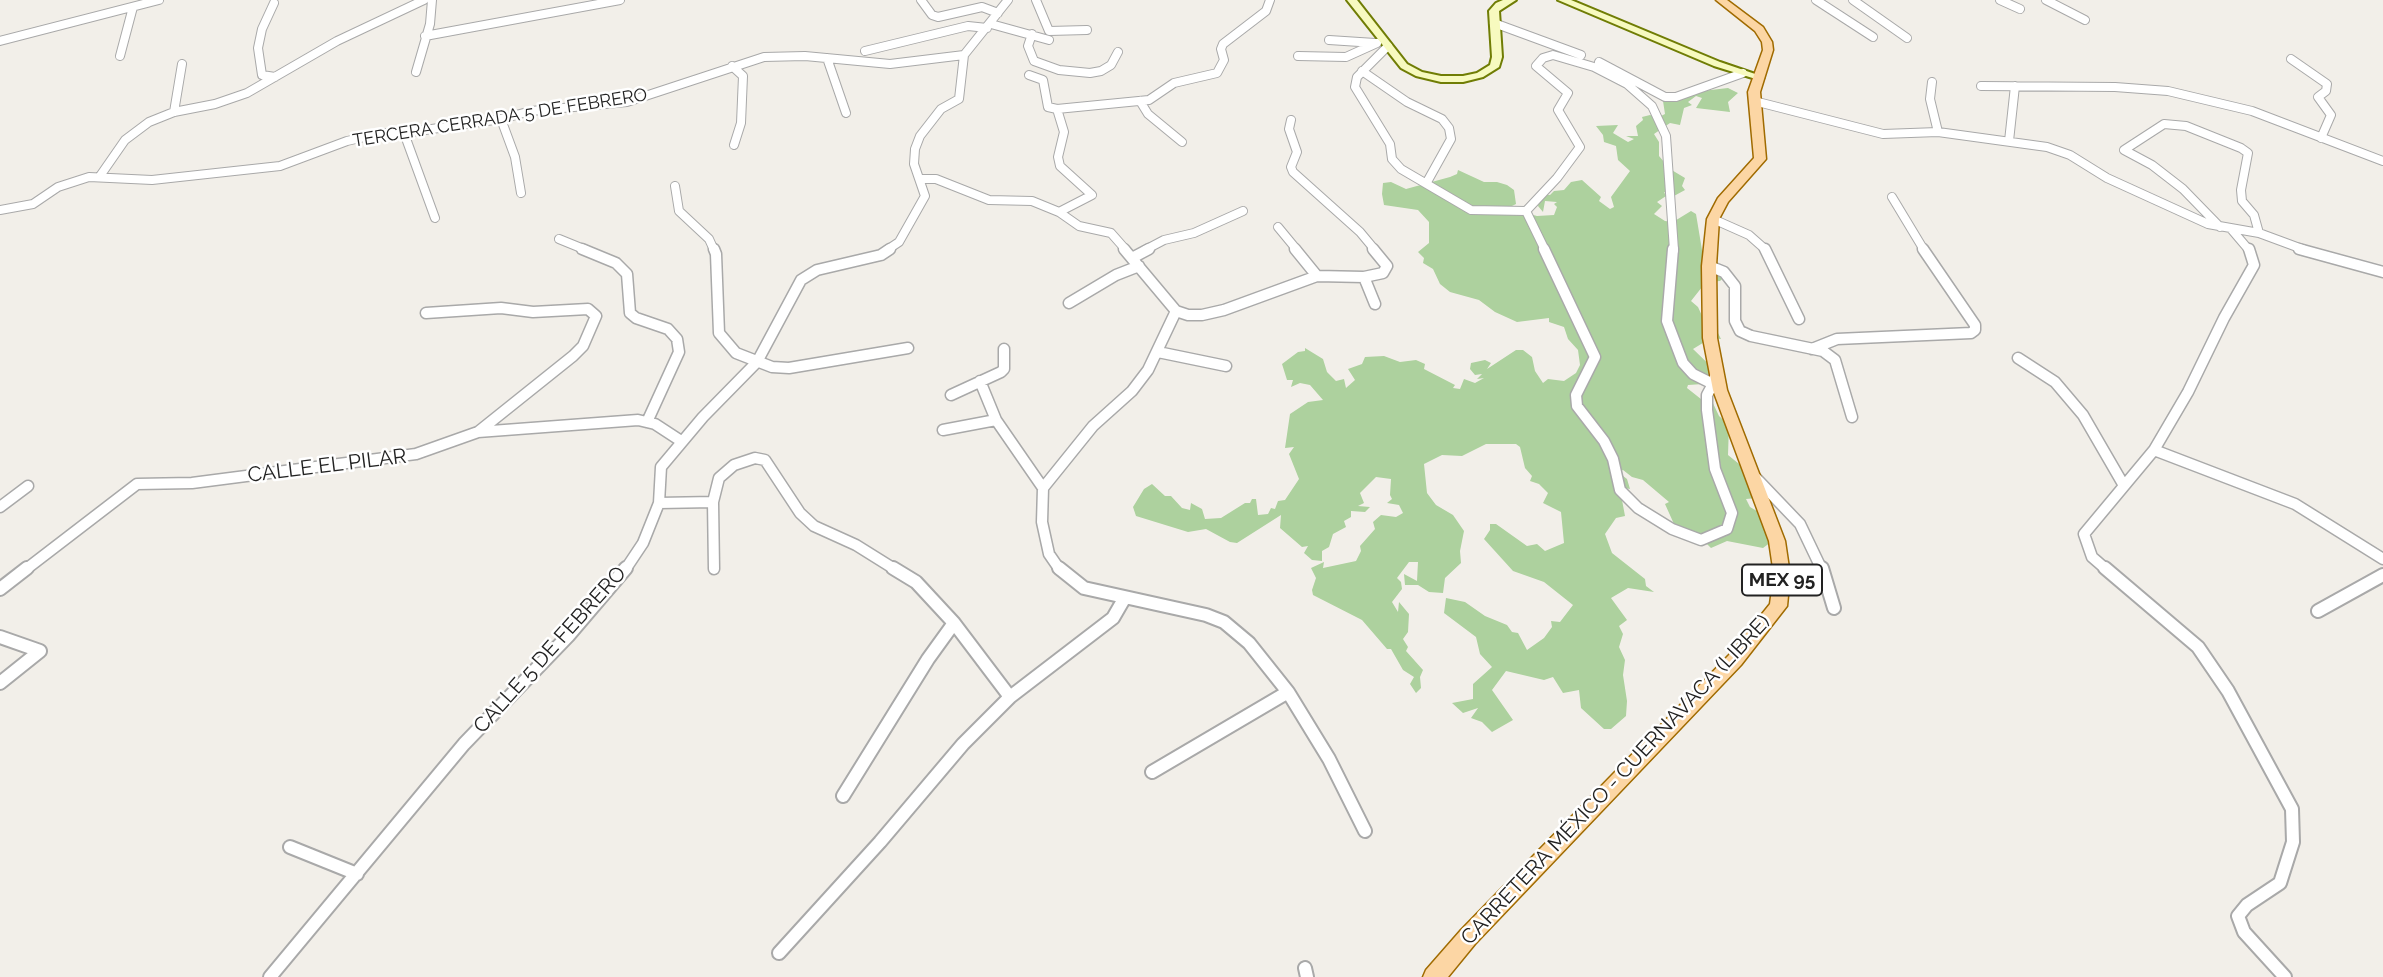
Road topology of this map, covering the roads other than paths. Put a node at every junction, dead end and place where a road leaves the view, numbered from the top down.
1 (156, 0) edge
2 (424, 0) edge
3 (432, 0) edge
4 (620, 0) edge
5 (921, 0) edge
6 (1008, 0) edge
7 (1036, 0) edge
8 (1270, 0) edge
9 (1352, 0) edge
10 (1511, 0) edge
11 (1563, 0) edge
12 (1723, 0) edge
13 (1816, 0) edge
14 (1853, 0) edge
15 (2000, 0) edge
16 (2046, 0) edge
17 (274, 3) dead end
18 (595, 3) edge
19 (1496, 3) edge
20 (1584, 3) edge
21 (130, 5) edge
22 (2020, 9) dead end
23 (998, 13) junction
24 (2085, 20) dead end
25 (1494, 23) junction
26 (989, 26) junction
27 (1087, 30) dead end
28 (1032, 34) junction
29 (425, 36) junction
30 (1873, 37) dead end
31 (1908, 38) dead end
32 (1049, 40) dead end
33 (1329, 40) dead end
34 (0, 41) edge
35 (1384, 45) junction
36 (865, 51) dead end
37 (1118, 52) dead end
38 (964, 55) junction
39 (1298, 56) dead end
40 (120, 57) dead end
41 (827, 58) junction
42 (2291, 59) dead end
43 (182, 64) dead end
44 (732, 66) junction
45 (1362, 71) junction
46 (416, 72) dead end
47 (1029, 75) dead end
48 (1751, 75) junction
49 (275, 77) junction
50 (1932, 82) dead end
51 (1981, 86) dead end
52 (2015, 86) junction
53 (1754, 101) junction
54 (1140, 102) junction
55 (1057, 109) junction
56 (174, 112) junction
57 (846, 113) dead end
58 (501, 119) junction
59 (1291, 120) dead end
60 (1938, 132) junction
61 (404, 133) junction
62 (2320, 138) junction
63 (2009, 141) junction
64 (1182, 142) dead end
65 (734, 145) dead end
66 (2383, 162) edge
67 (100, 176) junction
68 (920, 178) junction
69 (1427, 182) junction
70 (675, 186) dead end
71 (521, 193) dead end
72 (1892, 197) dead end
73 (0, 209) edge
74 (1243, 211) dead end
75 (1526, 211) junction
76 (1059, 212) junction
77 (435, 218) dead end
78 (1713, 219) junction
79 (1278, 227) dead end
80 (2220, 228) junction
81 (2232, 230) junction
82 (2259, 233) junction
83 (559, 239) dead end
84 (1135, 262) junction
85 (1709, 265) junction
86 (2383, 272) edge
87 (1317, 276) junction
88 (1364, 277) junction
89 (1069, 303) dead end
90 (1374, 304) dead end
91 (1176, 311) junction
92 (426, 313) dead end
93 (1799, 319) dead end
94 (908, 348) dead end
95 (1004, 349) dead end
96 (1812, 349) junction
97 (1158, 352) junction
98 (2018, 358) dead end
99 (757, 362) junction
100 (1226, 366) dead end
101 (1715, 376) junction
102 (980, 381) junction
103 (951, 394) dead end
104 (1852, 417) dead end
105 (996, 420) junction
106 (647, 422) junction
107 (943, 430) dead end
108 (478, 432) junction
109 (681, 441) junction
110 (2154, 450) junction
111 (1751, 474) junction
112 (2123, 484) junction
113 (28, 486) dead end
114 (1043, 488) junction
115 (713, 502) junction
116 (659, 503) junction
117 (0, 507) edge
118 (2383, 559) edge
119 (714, 569) dead end
120 (2383, 575) edge
121 (0, 589) edge
122 (1124, 599) junction
123 (1835, 608) dead end
124 (2318, 611) dead end
125 (954, 623) junction
126 (0, 637) edge
127 (0, 683) edge
128 (1288, 692) junction
129 (1010, 697) junction
130 (1152, 772) dead end
131 (843, 796) dead end
132 (1366, 831) dead end
133 (289, 847) dead end
134 (357, 874) junction
135 (779, 953) dead end
136 (270, 977) edge
137 (1434, 977) edge
138 (2285, 977) edge

1 - 21 street
2 - 49 street
3 - 29 street
4 - 18 street
5 - 23 street
6 - 23 street
7 - 27 street
8 - 54 street
9 - 35 main road
10 - 19 main road
11 - 20 main road
12 - 48 main road, CARRETERA MÉXICO - CUERNAVACA (LIBRE) / MEX 95
13 - 30 street
14 - 31 street
15 - 22 street
16 - 24 street
17 - 49 street
18 - 29 street
19 - 25 main road
20 - 48 main road
21 - 34 street
21 - 40 street
23 - 26 street
25 - 35 main road
25 - 48 street
26 - 28 street
26 - 36 street
26 - 38 street
28 - 32 street
28 - 37 street
29 - 46 street
33 - 35 street
35 - 39 street
35 - 45 street
38 - 41 street, TERCERA CERRADA 5 DE FEBRERO
38 - 68 street, CALLE 5 DE FEBRERO
41 - 44 street, TERCERA CERRADA 5 DE FEBRERO
41 - 57 street
42 - 62 street
43 - 56 street
44 - 58 street, TERCERA CERRADA 5 DE FEBRERO
44 - 65 street
45 - 69 street
45 - 69 street
47 - 55 street
48 - 53 main road, CARRETERA MÉXICO - CUERNAVACA (LIBRE) / MEX 95
49 - 56 street
50 - 60 street
51 - 52 street
52 - 62 street
52 - 63 street
53 - 60 street
53 - 78 main road, CARRETERA MÉXICO - CUERNAVACA (LIBRE) / MEX 95
54 - 55 street
54 - 64 street
55 - 76 street
56 - 67 street
58 - 61 street, TERCERA CERRADA 5 DE FEBRERO
58 - 71 street
59 - 88 street
60 - 63 street
61 - 67 street, TERCERA CERRADA 5 DE FEBRERO
61 - 77 street
62 - 66 street
63 - 80 street
67 - 73 street, TERCERA CERRADA 5 DE FEBRERO
68 - 76 street
68 - 99 street, CALLE 5 DE FEBRERO
69 - 75 street
70 - 99 street
72 - 96 street
74 - 84 street
75 - 101 street
75 - 101 street
76 - 84 street
78 - 85 main road, CARRETERA MÉXICO - CUERNAVACA (LIBRE) / MEX 95
78 - 93 street
79 - 87 street
80 - 81 street
80 - 82 street
81 - 82 street
81 - 110 street
82 - 86 street
83 - 106 street
84 - 89 street
84 - 91 street
85 - 96 street
85 - 101 main road, CARRETERA MÉXICO - CUERNAVACA (LIBRE) / MEX 95
87 - 88 street
87 - 91 street
88 - 90 street
91 - 97 street
92 - 108 street
94 - 99 street
95 - 102 street
96 - 104 street
97 - 100 street
97 - 114 street
98 - 112 street
99 - 109 street, CALLE 5 DE FEBRERO
101 - 111 main road, CARRETERA MÉXICO - CUERNAVACA (LIBRE) / MEX 95
102 - 103 street
102 - 105 street
105 - 107 street
105 - 114 street
106 - 108 street, CALLE EL PILAR
106 - 109 street, CALLE EL PILAR
108 - 121 street, CALLE EL PILAR
109 - 116 street, CALLE 5 DE FEBRERO
110 - 112 street
110 - 118 street
111 - 123 street
111 - 137 main road, CARRETERA MÉXICO - CUERNAVACA (LIBRE) / MEX 95
112 - 138 street
113 - 117 street
114 - 122 street
115 - 116 street
115 - 119 street
115 - 125 street
116 - 134 street, CALLE 5 DE FEBRERO
120 - 124 street
122 - 128 street
122 - 129 street
125 - 129 street
125 - 131 street
126 - 127 street
128 - 130 street
128 - 132 street
129 - 135 street
133 - 134 street
134 - 136 street, CALLE 5 DE FEBRERO

